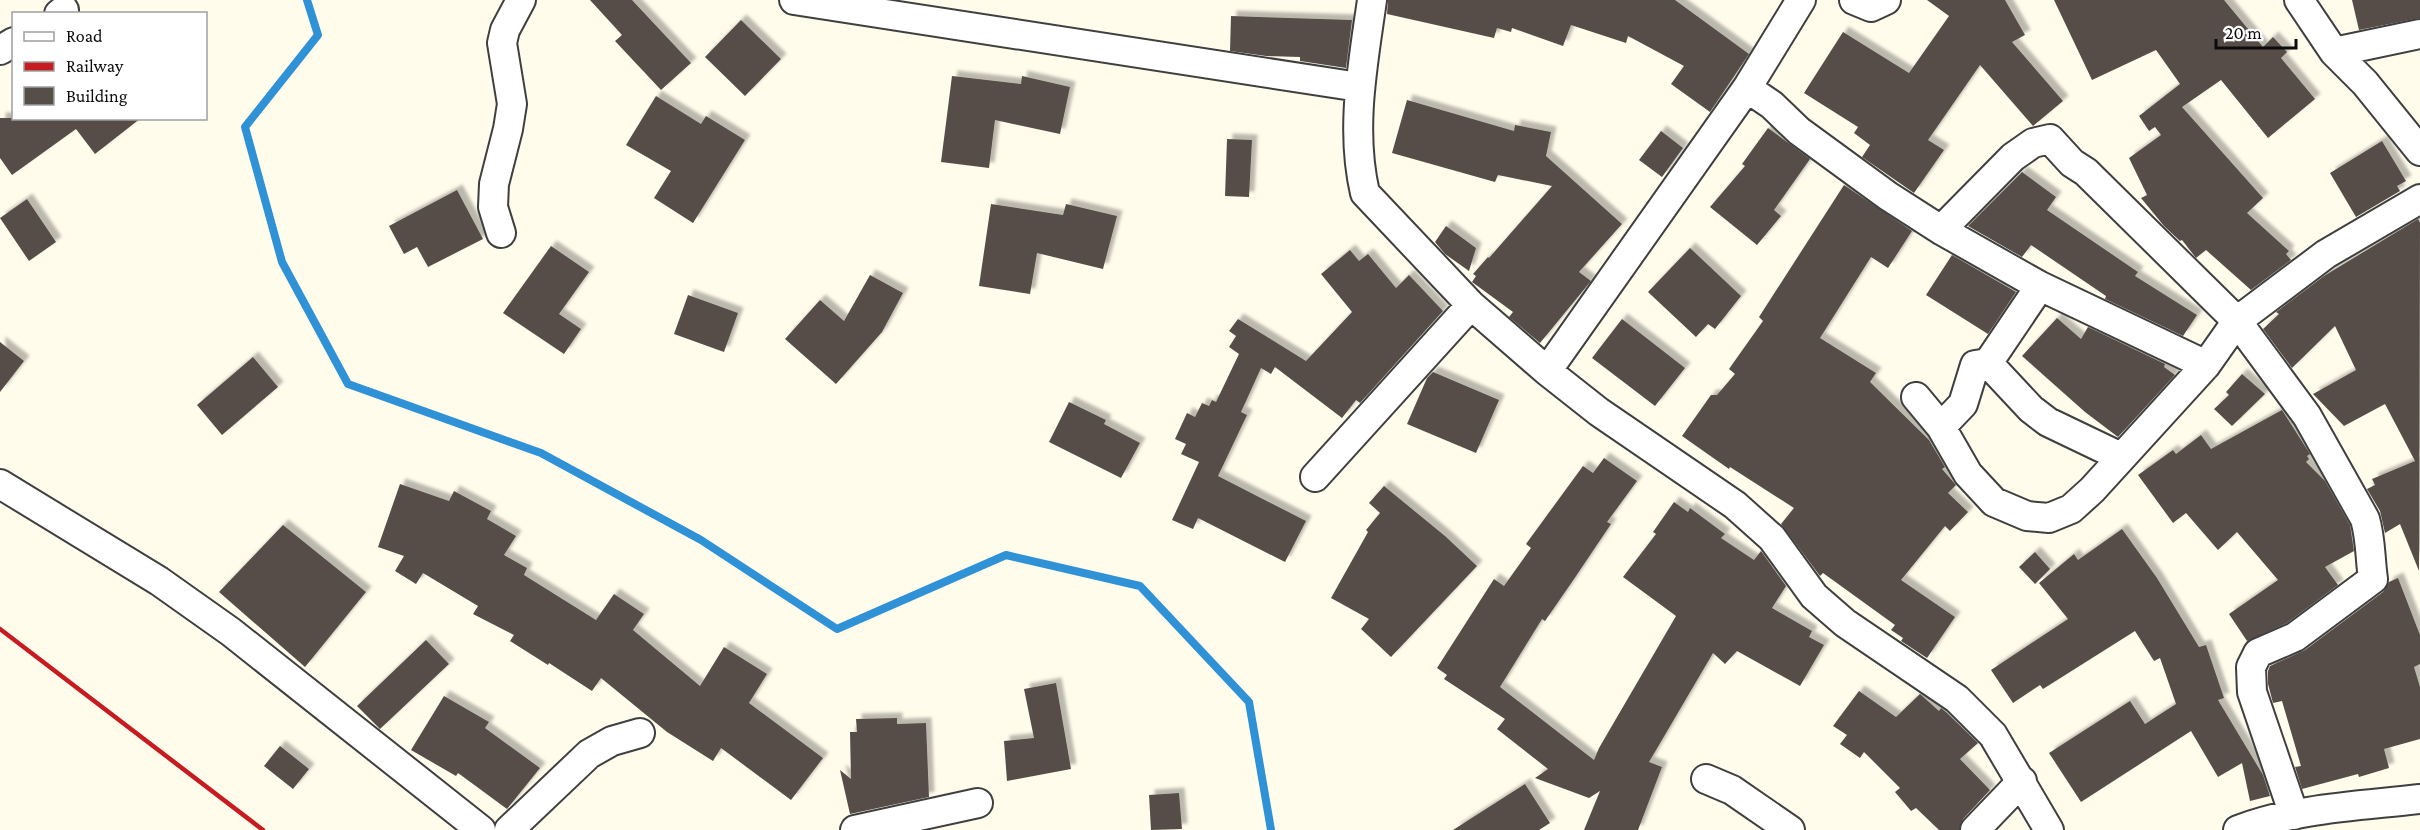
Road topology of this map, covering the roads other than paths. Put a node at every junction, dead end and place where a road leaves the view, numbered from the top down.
1 (521, 0) edge
2 (794, 0) edge
3 (1371, 0) edge
4 (1801, 0) edge
5 (1854, 0) edge
6 (1886, 0) edge
7 (2299, 0) edge
8 (2420, 34) edge
9 (2334, 52) junction
10 (1359, 87) junction
11 (1747, 88) junction
12 (2420, 151) edge
13 (2420, 199) edge
14 (1941, 230) junction
15 (501, 233) dead end
16 (2040, 286) junction
17 (1471, 306) junction
18 (2237, 321) junction
19 (1988, 363) junction
20 (2206, 365) junction
21 (1547, 371) junction
22 (1916, 397) dead end
23 (1941, 428) junction
24 (2121, 457) junction
25 (1315, 477) dead end
26 (0, 484) edge
27 (640, 732) dead end
28 (1706, 779) dead end
29 (2022, 781) junction
30 (2420, 799) edge
31 (978, 803) dead end
32 (2294, 815) junction
33 (481, 830) edge
34 (509, 830) edge
35 (855, 830) edge
36 (1790, 830) edge
37 (1975, 830) edge
38 (2049, 830) edge
39 (2238, 830) edge

1 - 15 street
2 - 10 street
3 - 10 street
4 - 11 street
5 - 6 street
7 - 9 street
8 - 9 street
9 - 12 street
10 - 17 street
11 - 14 street
11 - 21 street
13 - 18 street
14 - 16 street
14 - 18 street
16 - 19 street
16 - 20 street
17 - 21 street
17 - 25 street
18 - 20 street
18 - 32 street
19 - 23 street
19 - 24 street
20 - 24 street
21 - 29 street
22 - 23 street
23 - 24 street
26 - 33 street
27 - 34 street
28 - 36 street
29 - 37 street
29 - 38 street
30 - 32 street
31 - 35 street
32 - 39 street

